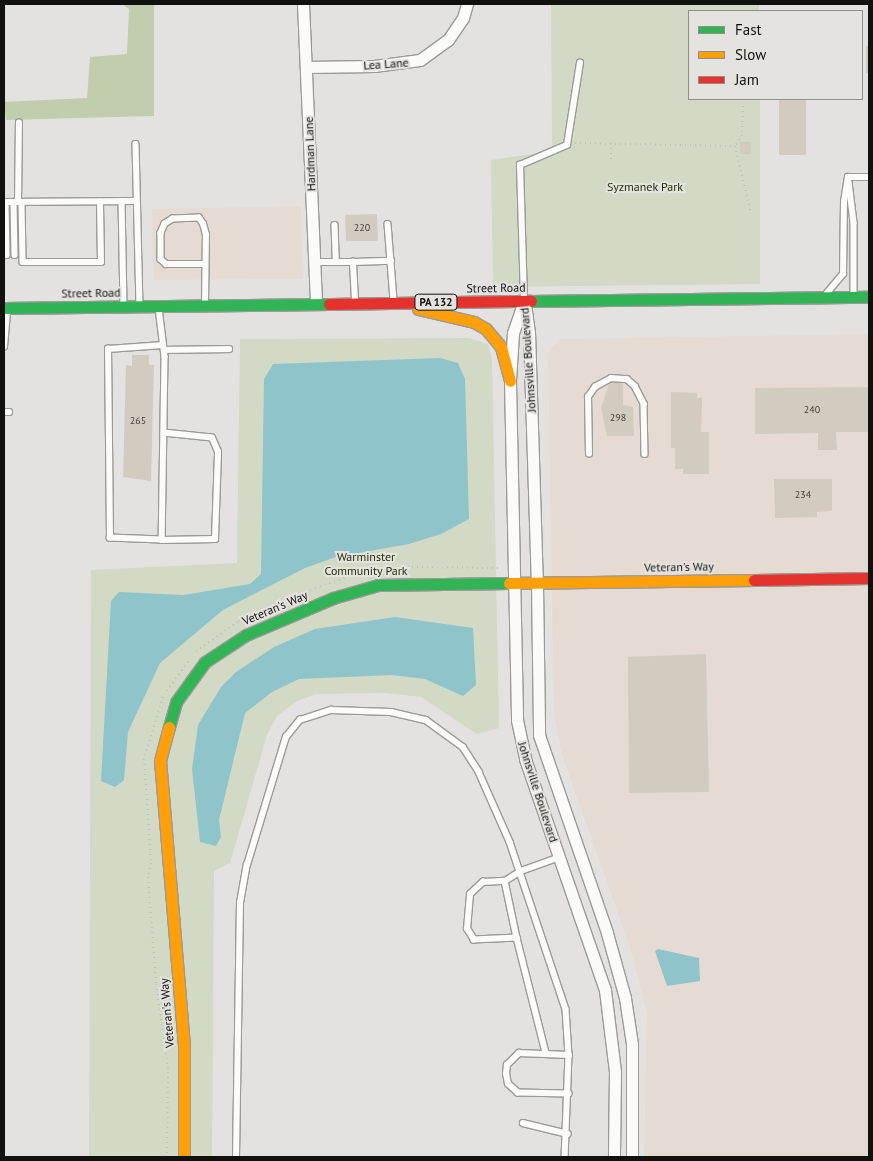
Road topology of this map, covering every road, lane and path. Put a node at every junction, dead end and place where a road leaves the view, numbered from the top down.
1 (303, 4) edge
2 (467, 4) edge
3 (580, 64) dead end
4 (306, 67) junction
5 (743, 106) dead end
6 (19, 123) dead end
7 (611, 143) junction
8 (136, 144) dead end
9 (568, 144) junction
10 (735, 146) junction
11 (611, 163) dead end
12 (869, 177) edge
13 (848, 178) junction
14 (136, 201) junction
15 (5, 202) edge
16 (18, 202) junction
17 (100, 202) junction
18 (122, 202) junction
19 (751, 213) dead end
20 (388, 224) dead end
21 (335, 225) dead end
22 (5, 255) edge
23 (15, 255) junction
24 (22, 255) junction
25 (390, 261) junction
26 (314, 262) junction
27 (336, 262) junction
28 (353, 262) junction
29 (205, 264) junction
30 (869, 297) edge
31 (821, 298) junction
32 (854, 298) junction
33 (524, 301) junction
34 (355, 303) junction
35 (394, 303) junction
36 (316, 304) junction
37 (205, 305) junction
38 (124, 306) junction
39 (140, 306) junction
40 (159, 306) junction
41 (5, 308) edge
42 (4, 347) edge
43 (164, 348) junction
44 (229, 349) dead end
45 (510, 381) junction
46 (164, 433) junction
47 (589, 454) dead end
48 (645, 454) dead end
49 (162, 540) junction
50 (499, 568) dead end
51 (869, 578) edge
52 (515, 584) junction
53 (537, 584) junction
54 (560, 857) junction
55 (521, 871) junction
56 (505, 880) junction
57 (517, 938) junction
58 (546, 1053) junction
59 (569, 1055) junction
60 (569, 1094) junction
61 (523, 1123) dead end
62 (568, 1134) junction
63 (167, 1157) edge
64 (184, 1157) edge
65 (236, 1157) edge
66 (566, 1157) edge
67 (614, 1157) edge
68 (632, 1157) edge

1 - 4 street, Hardman Lane
2 - 4 street, Lea Lane
3 - 9 lane
4 - 26 street, Hardman Lane
5 - 10 path
6 - 16 lane
7 - 9 path
7 - 10 path
7 - 11 path
8 - 14 lane
9 - 33 lane
10 - 19 path
12 - 13 lane
13 - 31 lane
13 - 32 lane
14 - 18 lane
14 - 39 lane
15 - 16 lane
15 - 22 lane
16 - 17 lane
16 - 23 lane
16 - 24 lane
17 - 18 lane
17 - 24 lane
18 - 38 lane
20 - 25 lane
21 - 27 lane
22 - 23 lane
23 - 24 lane
25 - 28 lane
25 - 35 lane
26 - 27 lane
26 - 36 street, Hardman Lane
27 - 28 lane
28 - 34 lane
29 - 29 lane
29 - 37 lane
30 - 32 street, Street Road / PA 132
31 - 32 street, Street Road / PA 132
31 - 33 street, Street Road / PA 132
33 - 35 street, Street Road / PA 132
33 - 45 street, Johnsville Boulevard
33 - 53 street, Johnsville Boulevard
34 - 35 street, Street Road / PA 132
34 - 36 street, Street Road / PA 132
35 - 45 street
36 - 37 street, Street Road / PA 132
37 - 40 street, Street Road / PA 132
38 - 39 street, Street Road / PA 132
38 - 41 street, Street Road / PA 132
39 - 40 street, Street Road / PA 132
40 - 43 lane
41 - 42 lane
43 - 44 lane
43 - 46 lane
43 - 49 lane
45 - 52 street, Johnsville Boulevard
46 - 49 lane
46 - 49 lane
47 - 48 lane
50 - 63 path
51 - 53 street, Veteran's Way
52 - 53 street, Veteran's Way
52 - 54 street, Johnsville Boulevard
52 - 64 street, Veteran's Way
53 - 68 street, Johnsville Boulevard
54 - 55 lane
54 - 67 street, Johnsville Boulevard
55 - 56 lane
55 - 59 lane
55 - 65 lane
56 - 57 lane
56 - 57 lane
57 - 58 lane
58 - 59 lane
58 - 60 lane
59 - 60 lane
60 - 62 lane
61 - 62 lane
62 - 66 lane

